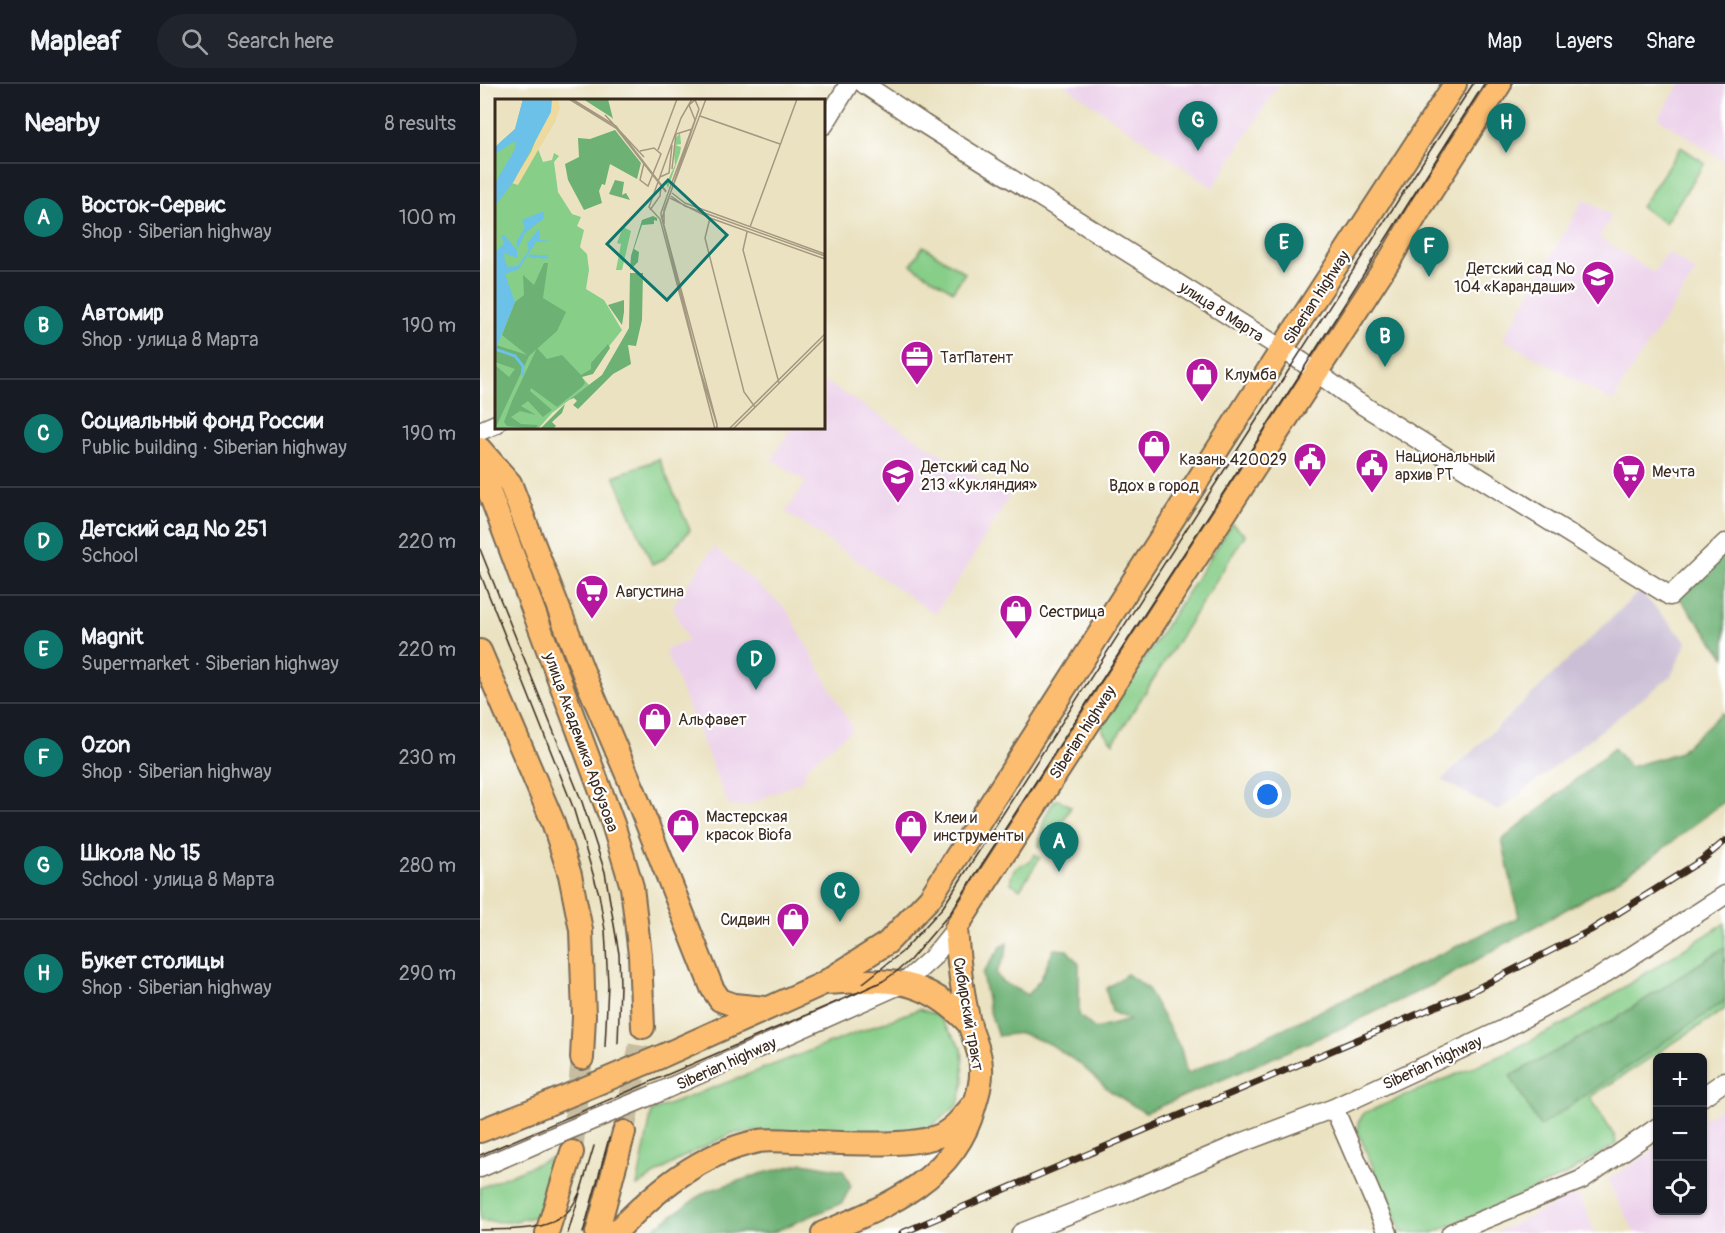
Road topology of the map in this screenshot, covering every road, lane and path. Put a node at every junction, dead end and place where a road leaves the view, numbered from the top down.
1 (849, 84) edge
2 (864, 84) edge
3 (1455, 84) edge
4 (1500, 84) edge
5 (825, 122) edge
6 (1282, 349) junction
7 (1316, 371) junction
8 (495, 424) edge
9 (480, 431) edge
10 (480, 449) edge
11 (480, 466) edge
12 (1725, 543) edge
13 (480, 651) edge
14 (1725, 895) edge
15 (956, 928) junction
16 (904, 983) junction
17 (822, 984) junction
18 (766, 1009) junction
19 (970, 1025) junction
20 (643, 1027) tunnel mouth
21 (582, 1058) tunnel mouth
22 (1725, 1081) edge
23 (1707, 1094) edge
24 (976, 1100) junction
25 (1334, 1108) junction
26 (480, 1131) edge
27 (1653, 1131) edge
28 (624, 1132) tunnel mouth
29 (572, 1152) tunnel mouth
30 (480, 1168) edge
31 (547, 1233) edge
32 (597, 1233) edge
33 (615, 1233) edge
34 (823, 1233) edge
35 (1021, 1233) edge
36 (1388, 1233) edge
37 (1451, 1233) edge

1 - 5 street
2 - 6 street, улица 8 Марта
3 - 6 main road, Siberian highway
4 - 7 main road, Siberian highway
6 - 7 street, улица 8 Марта
6 - 17 main road, Siberian highway
7 - 12 street, улица 8 Марта
7 - 15 main road, Siberian highway
8 - 9 street
10 - 18 main road
11 - 20 main road, улица Академика Арбузова
13 - 21 main road
14 - 25 street, Siberian highway
15 - 16 street, Siberian highway
15 - 19 main road, Сибирский тракт
16 - 17 main road
16 - 19 main road
16 - 30 street, Siberian highway, bridge
17 - 18 main road, Siberian highway
18 - 26 main road, Siberian highway, bridge
19 - 24 main road, Сибирский тракт
22 - 23 street
24 - 33 main road
24 - 34 main road
25 - 35 street, Siberian highway
25 - 36 street
27 - 37 street
28 - 32 main road
29 - 31 main road

